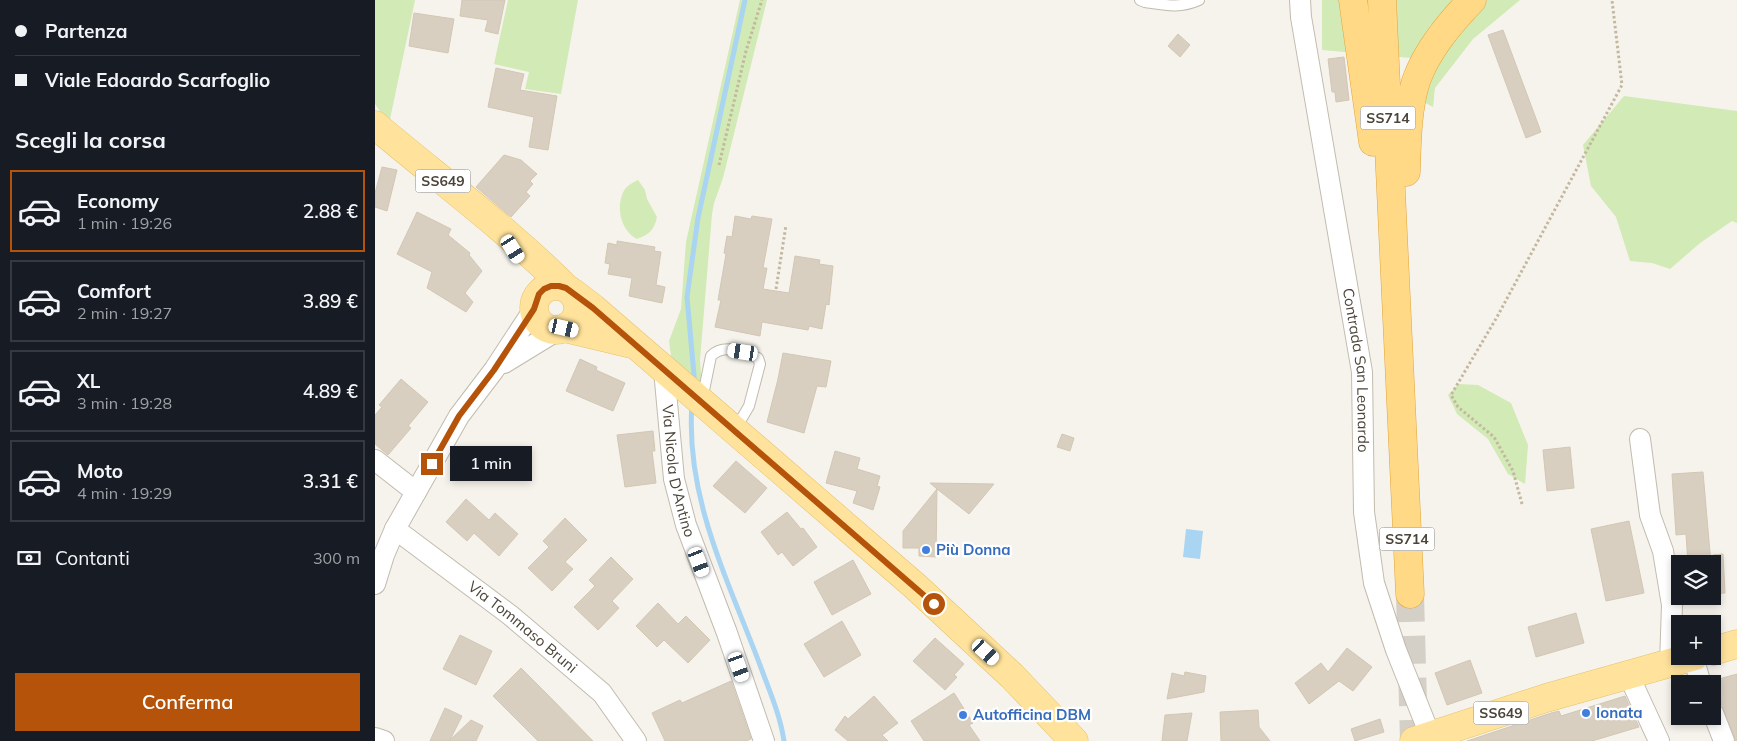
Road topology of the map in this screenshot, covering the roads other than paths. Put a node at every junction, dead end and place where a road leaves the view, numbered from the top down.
1 (1140, 0) edge
2 (1199, 0) edge
3 (1300, 0) edge
4 (1353, 0) edge
5 (1382, 0) edge
6 (1472, 0) edge
7 (378, 125) edge
8 (498, 225) junction
9 (1393, 237) junction
10 (569, 290) junction
11 (535, 305) junction
12 (561, 329) junction
13 (635, 345) junction
14 (494, 370) junction
15 (672, 376) junction
16 (706, 407) junction
17 (734, 431) junction
18 (1641, 439) dead end
19 (375, 460) edge
20 (417, 492) junction
21 (395, 530) junction
22 (375, 584) edge
23 (1409, 594) tunnel mouth
24 (1676, 615) edge
25 (1737, 644) edge
26 (1721, 649) edge
27 (1671, 664) edge
28 (1629, 676) junction
29 (1035, 701) junction
30 (1718, 725) edge
31 (375, 738) edge
32 (1422, 738) edge
33 (384, 741) edge
34 (636, 741) edge
35 (764, 741) edge
36 (1074, 741) edge
37 (1092, 741) edge
38 (1659, 741) edge
39 (1724, 741) edge

1 - 2 lane
3 - 32 street, Contrada San Leonardo
4 - 9 highway
5 - 9 highway, SS714
6 - 9 highway
7 - 8 main road, SS649
8 - 10 main road, SS649
8 - 11 main road, SS649
9 - 23 highway, SS714
10 - 11 main road
10 - 12 main road
10 - 13 main road, SS649
11 - 12 main road, SS649
11 - 14 street
12 - 13 main road, SS649
12 - 14 street
13 - 15 main road, SS649
14 - 20 street
15 - 16 main road, SS649
15 - 35 street, Via Nicola D'Antino
16 - 17 main road, SS649
16 - 17 lane
17 - 29 main road, SS649
18 - 24 street
19 - 20 street
20 - 21 street
21 - 22 street
21 - 34 street, Via Tommaso Bruni
25 - 26 main road, SS649
27 - 28 main road, SS649
28 - 32 main road, SS649
28 - 38 street
29 - 36 main road, SS649
29 - 37 main road, SS649
30 - 39 street
31 - 33 street

